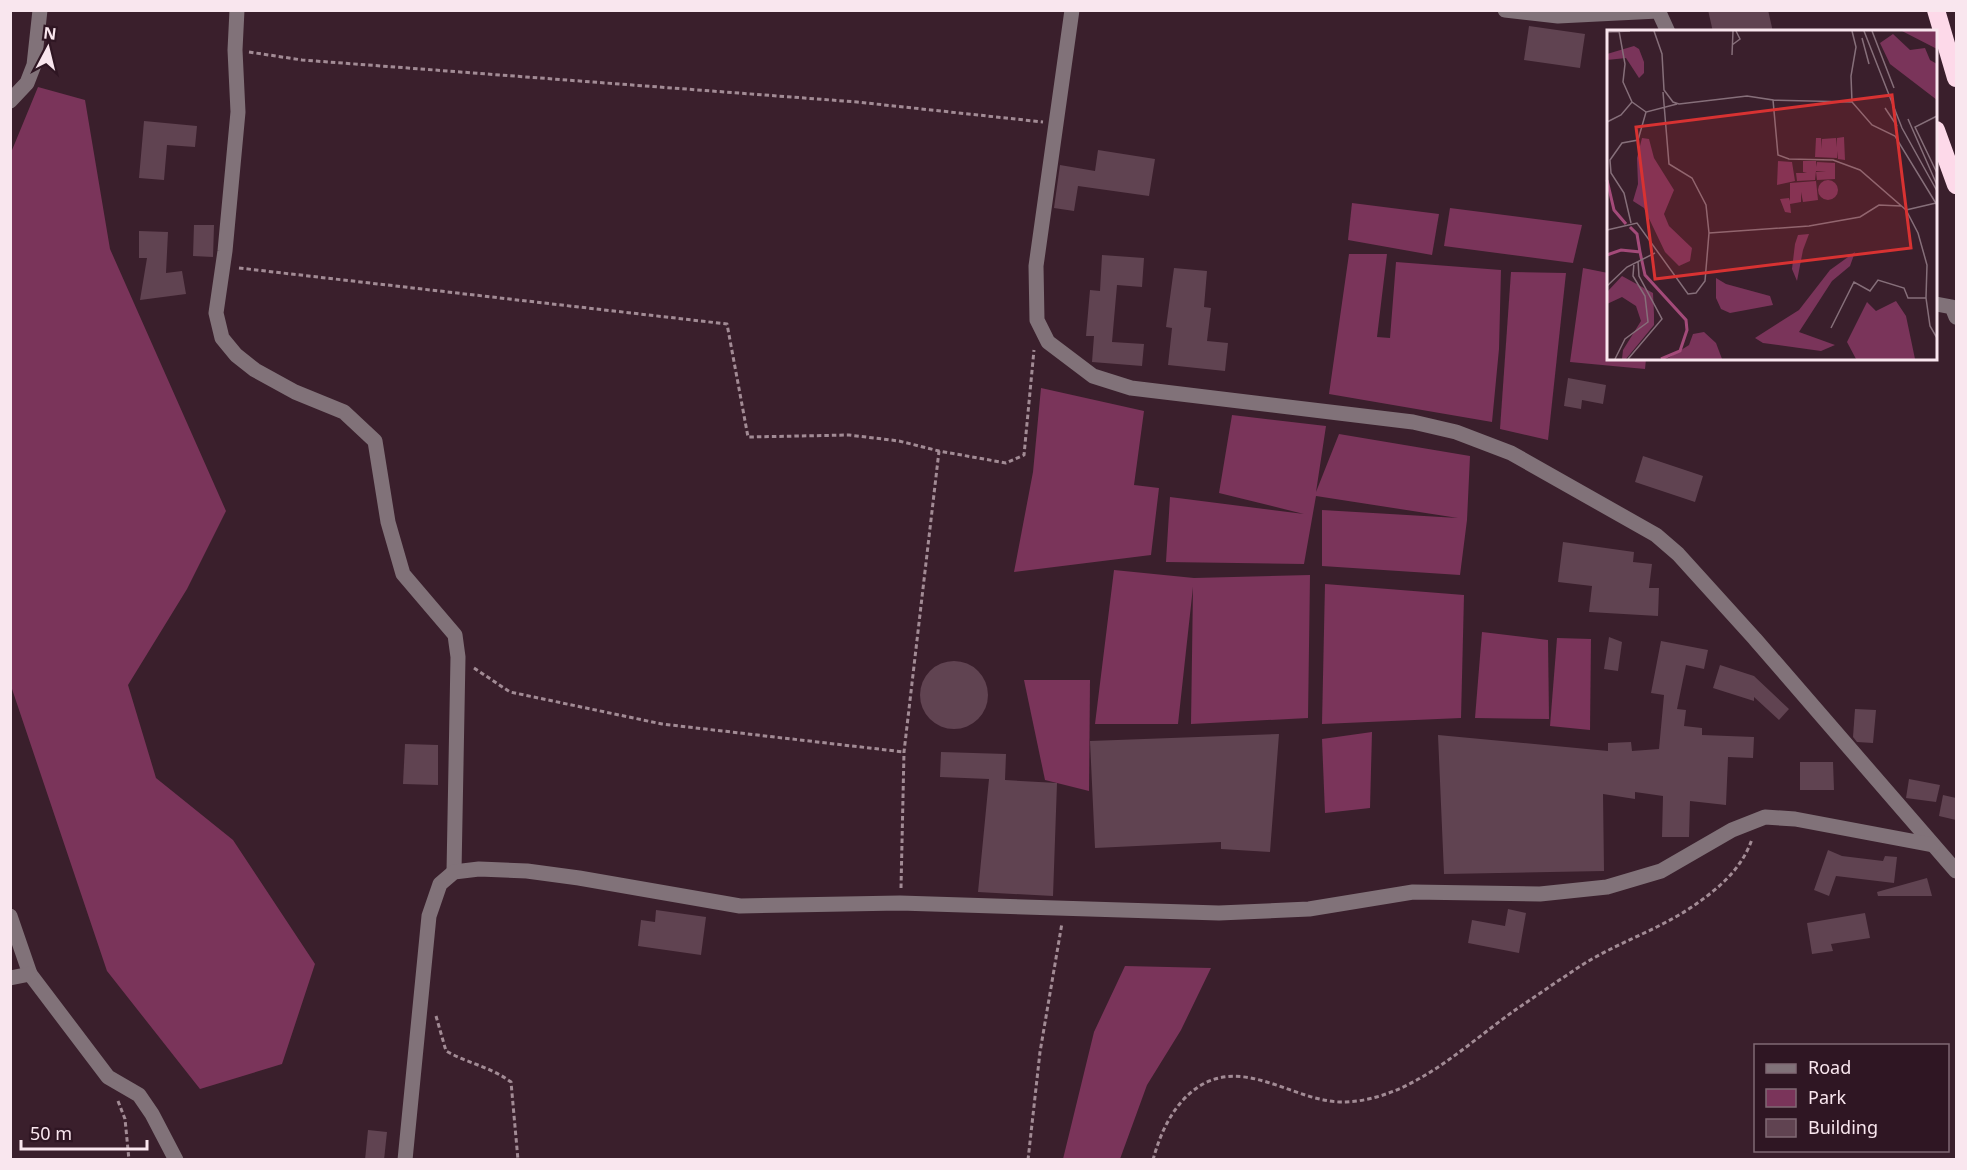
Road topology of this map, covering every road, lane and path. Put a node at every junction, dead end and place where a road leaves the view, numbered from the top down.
1 (40, 10) edge
2 (237, 10) edge
3 (1072, 10) edge
4 (1505, 10) edge
5 (1936, 10) edge
6 (1667, 30) edge
7 (235, 50) junction
8 (1956, 78) edge
9 (10, 100) edge
10 (1057, 123) junction
11 (1937, 135) edge
12 (1956, 185) edge
13 (223, 266) junction
14 (1937, 304) edge
15 (1956, 317) edge
16 (1048, 342) junction
17 (939, 451) junction
18 (458, 657) junction
19 (904, 752) junction
20 (1765, 816) junction
21 (1933, 845) junction
22 (1956, 871) edge
23 (454, 872) junction
24 (900, 903) junction
25 (1064, 910) junction
26 (10, 916) edge
27 (30, 974) junction
28 (10, 978) edge
29 (435, 1012) dead end
30 (108, 1077) junction
31 (129, 1160) edge
32 (176, 1160) edge
33 (405, 1160) edge
34 (518, 1160) edge
35 (1028, 1160) edge
36 (1153, 1160) edge

1 - 9 street
2 - 7 street
3 - 10 street
4 - 6 street
5 - 8 highway
7 - 10 path
7 - 13 street
10 - 16 street
11 - 12 highway
13 - 17 path
13 - 18 street
14 - 15 street
16 - 17 path
16 - 21 street
17 - 19 path
18 - 19 path
18 - 23 street
19 - 24 path
20 - 21 street
20 - 25 street
20 - 36 path
21 - 22 street
23 - 24 street
23 - 33 street
24 - 25 street
25 - 35 path
26 - 27 street
27 - 28 street
27 - 30 street
29 - 34 path
30 - 31 path
30 - 32 street

